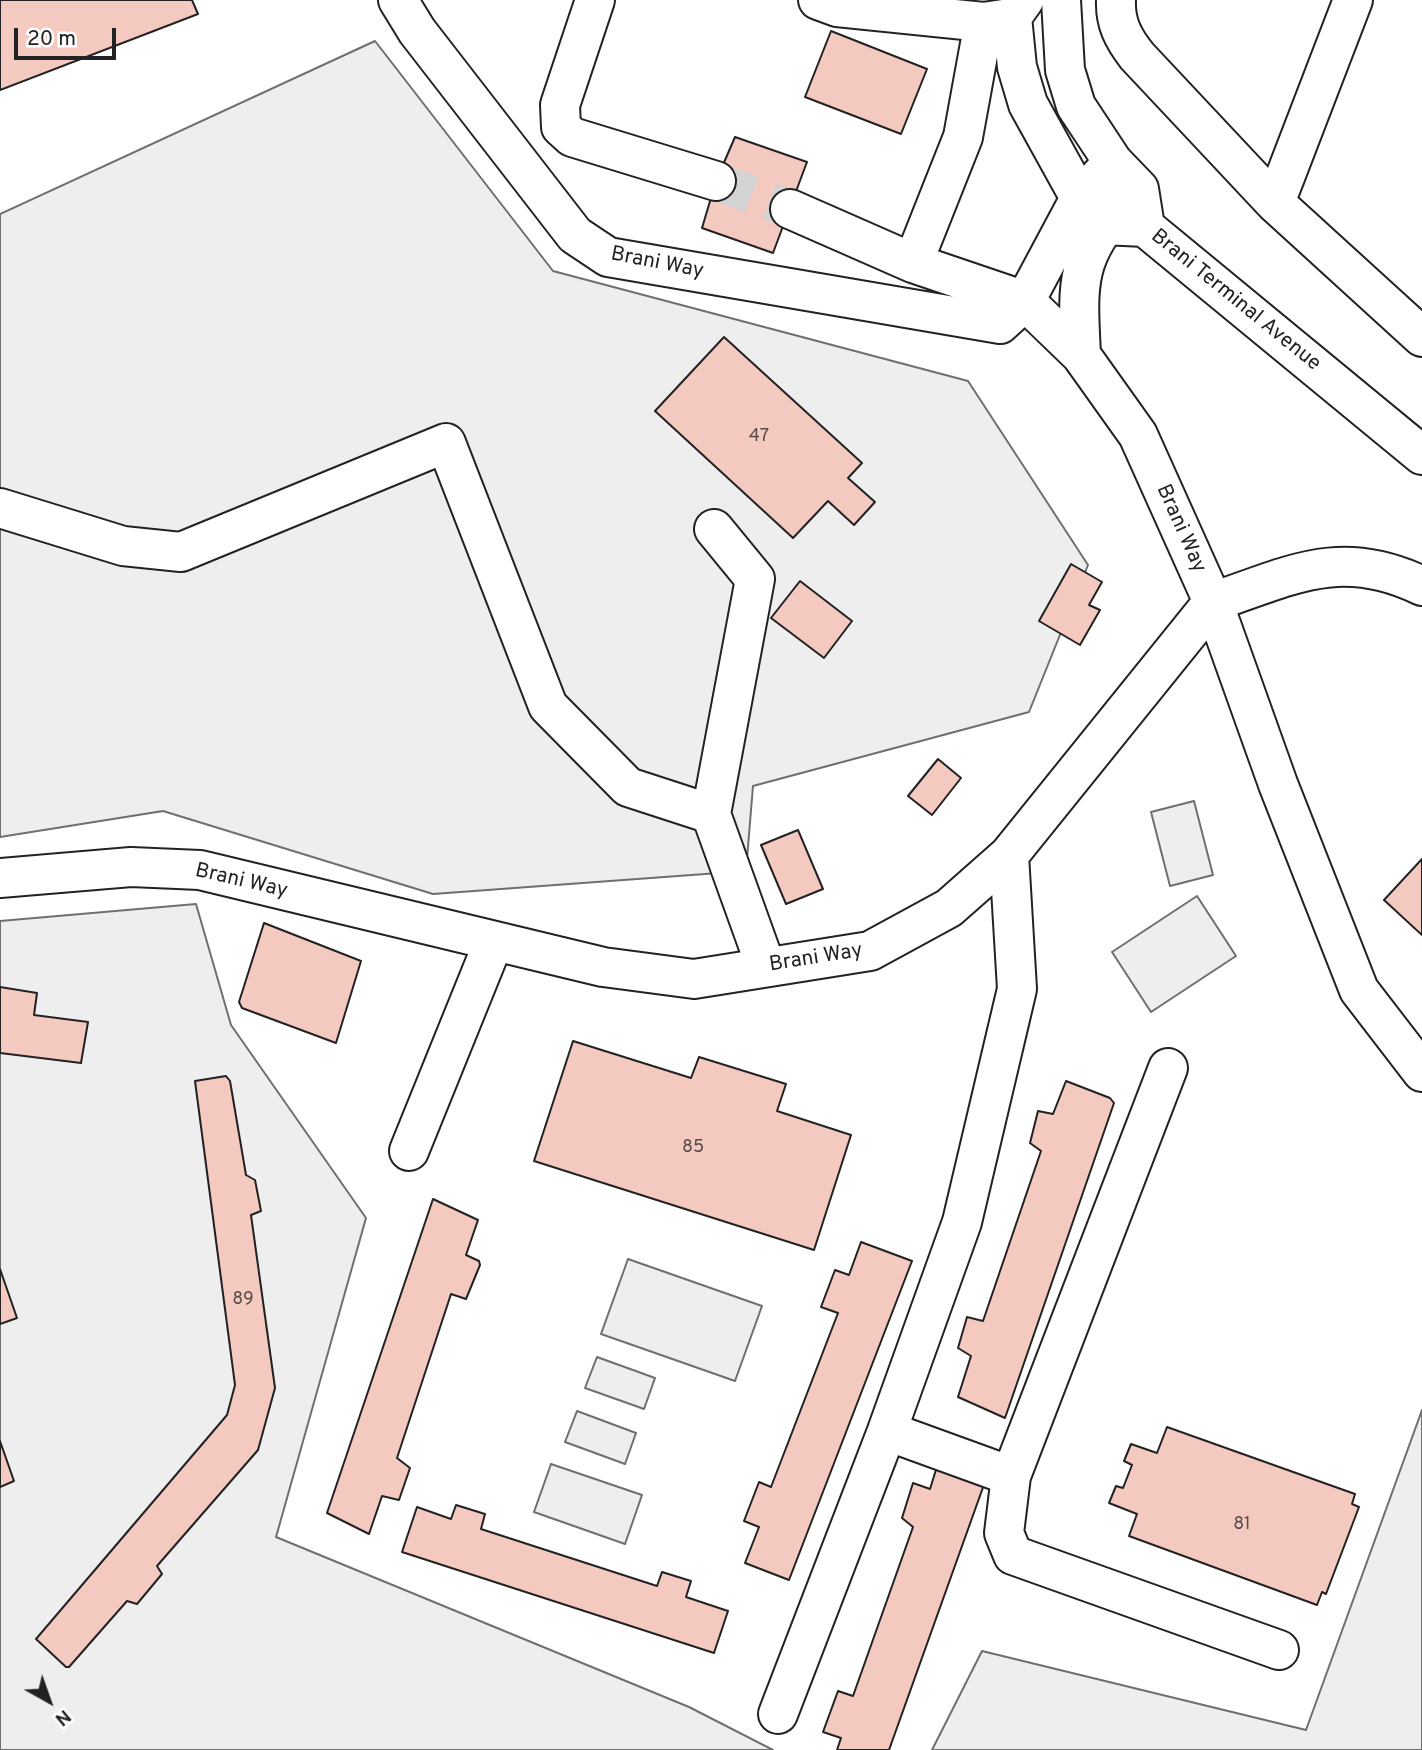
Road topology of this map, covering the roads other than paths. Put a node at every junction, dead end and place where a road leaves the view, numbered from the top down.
1 (398, 0) edge
2 (595, 0) edge
3 (818, 0) edge
4 (1116, 0) edge
5 (1353, 0) edge
6 (1062, 5) edge
7 (1007, 13) edge
8 (1113, 162) junction
9 (716, 181) tunnel mouth
10 (1139, 189) junction
11 (1275, 203) junction
12 (790, 209) tunnel mouth
13 (1092, 212) junction
14 (1145, 227) junction
15 (914, 263) junction
16 (1025, 301) junction
17 (1422, 337) edge
18 (1081, 355) junction
19 (1422, 455) edge
20 (0, 508) edge
21 (714, 529) dead end
22 (1422, 586) edge
23 (1213, 602) junction
24 (711, 814) junction
25 (1009, 855) junction
26 (0, 878) edge
27 (494, 941) junction
28 (766, 967) junction
29 (1168, 1068) dead end
30 (1422, 1072) edge
31 (409, 1151) dead end
32 (887, 1431) junction
33 (1011, 1476) junction
34 (1279, 1650) dead end
35 (778, 1714) dead end

1 - 16 street, Brani Way
2 - 9 street
3 - 7 street
4 - 11 street
5 - 11 street
6 - 7 street
6 - 8 street
7 - 13 street
7 - 15 street
8 - 10 street
8 - 13 street
10 - 13 street
10 - 14 street
11 - 17 street
12 - 15 street
13 - 14 street, Brani Terminal Avenue
13 - 16 street, Brani Way
13 - 18 street
14 - 19 street, Brani Terminal Avenue
15 - 16 street
16 - 18 street, Brani Way
18 - 23 street, Brani Way
20 - 24 street
21 - 24 street
22 - 23 street
23 - 25 street, Brani Way
23 - 30 street
24 - 28 street
25 - 28 street, Brani Way
25 - 32 street
26 - 27 street, Brani Way
27 - 28 street, Brani Way
27 - 31 street
29 - 33 street
32 - 33 street
32 - 35 street
33 - 34 street

